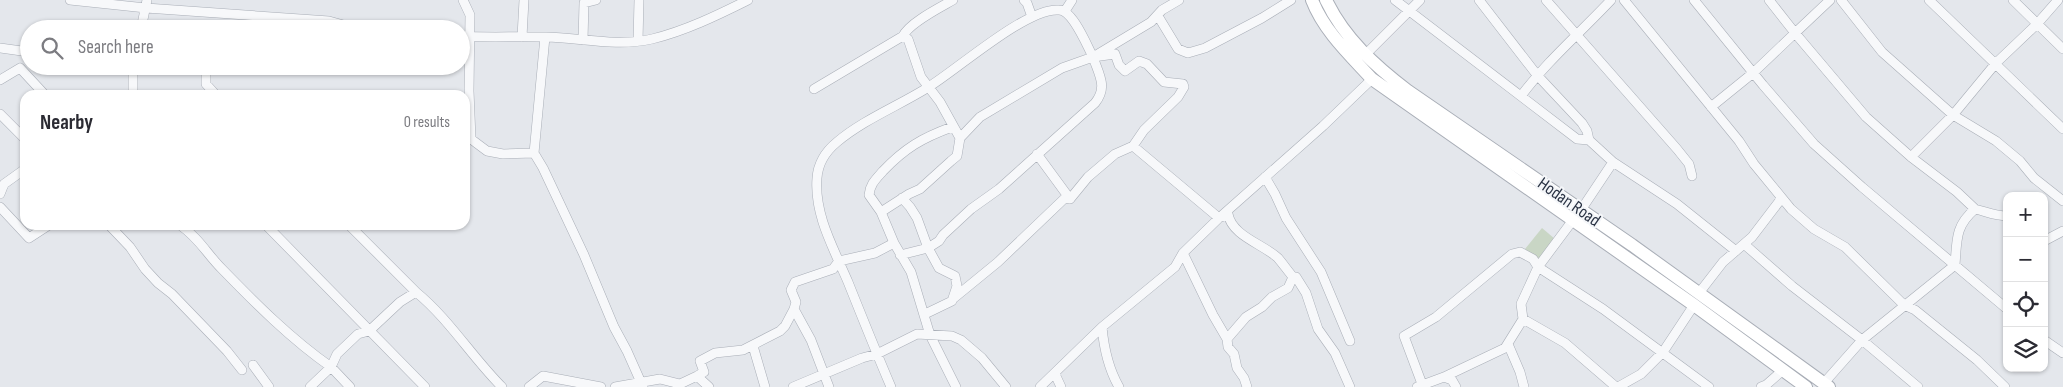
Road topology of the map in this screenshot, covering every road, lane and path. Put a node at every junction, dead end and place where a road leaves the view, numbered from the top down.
1 (70, 0) edge
2 (464, 0) edge
3 (524, 0) edge
4 (596, 0) edge
5 (639, 0) edge
6 (748, 0) edge
7 (953, 0) edge
8 (1024, 0) edge
9 (1072, 0) edge
10 (1160, 0) edge
11 (1179, 0) edge
12 (1291, 0) edge
13 (1312, 0) edge
14 (1326, 0) edge
15 (1395, 0) edge
16 (1420, 0) edge
17 (1479, 0) edge
18 (1546, 0) edge
19 (1611, 0) edge
20 (1624, 0) edge
21 (1694, 0) edge
22 (1769, 0) edge
23 (1830, 0) edge
24 (1841, 0) edge
25 (1930, 0) edge
26 (2013, 0) edge
27 (2058, 0) edge
28 (584, 1) edge
29 (146, 4) edge
30 (1064, 11) junction
31 (1410, 12) junction
32 (1160, 13) junction
33 (1032, 17) junction
34 (143, 20) edge
35 (318, 20) edge
36 (469, 20) edge
37 (2037, 24) junction
38 (1795, 33) junction
39 (470, 36) edge
40 (902, 36) junction
41 (1578, 36) junction
42 (522, 37) junction
43 (545, 37) junction
44 (582, 40) junction
45 (638, 41) junction
46 (0, 48) edge
47 (2063, 50) edge
48 (20, 51) edge
49 (1366, 55) junction
50 (1093, 57) junction
51 (1996, 63) junction
52 (20, 68) edge
53 (1753, 73) junction
54 (1537, 74) junction
55 (26, 75) edge
56 (133, 75) edge
57 (206, 75) edge
58 (468, 75) edge
59 (1372, 79) junction
60 (0, 80) edge
61 (928, 88) junction
62 (814, 89) dead end
63 (40, 90) edge
64 (134, 90) edge
65 (211, 90) edge
66 (469, 90) edge
67 (1522, 96) junction
68 (1711, 107) junction
69 (0, 114) edge
70 (470, 115) edge
71 (1953, 115) junction
72 (952, 127) junction
73 (2063, 128) edge
74 (20, 134) edge
75 (960, 138) junction
76 (1589, 140) junction
77 (1132, 146) junction
78 (534, 153) junction
79 (1037, 154) junction
80 (1910, 157) junction
81 (1613, 162) junction
82 (20, 173) edge
83 (1692, 176) dead end
84 (1265, 177) junction
85 (0, 194) edge
86 (902, 198) junction
87 (1070, 199) junction
88 (1781, 199) junction
89 (2063, 201) edge
90 (0, 207) edge
91 (1976, 210) junction
92 (881, 212) junction
93 (1577, 215) junction
94 (2003, 216) edge
95 (1219, 218) junction
96 (20, 228) edge
97 (22, 230) edge
98 (41, 230) edge
99 (114, 230) edge
100 (187, 230) edge
101 (271, 230) edge
102 (354, 230) edge
103 (2063, 231) edge
104 (2048, 239) edge
105 (894, 243) junction
106 (1744, 244) junction
107 (928, 248) junction
108 (1736, 251) junction
109 (1183, 253) junction
110 (900, 256) junction
111 (839, 261) junction
112 (1955, 265) junction
113 (1538, 267) junction
114 (1293, 277) junction
115 (416, 292) junction
116 (954, 298) junction
117 (1696, 299) junction
118 (1904, 305) junction
119 (2003, 306) edge
120 (794, 309) junction
121 (925, 314) junction
122 (1523, 318) junction
123 (1102, 327) junction
124 (369, 331) junction
125 (930, 335) junction
126 (1227, 339) junction
127 (1862, 340) junction
128 (1350, 341) dead end
129 (2048, 343) edge
130 (1508, 344) junction
131 (753, 346) junction
132 (1663, 352) junction
133 (2063, 353) edge
134 (877, 354) junction
135 (253, 365) dead end
136 (331, 367) junction
137 (242, 370) dead end
138 (1783, 370) junction
139 (823, 374) junction
140 (1054, 374) junction
141 (697, 376) junction
142 (1444, 377) junction
143 (642, 385) edge
144 (1826, 385) edge
145 (1420, 386) edge
146 (269, 387) edge
147 (310, 387) edge
148 (350, 387) edge
149 (424, 387) edge
150 (502, 387) edge
151 (529, 387) edge
152 (601, 387) edge
153 (615, 387) edge
154 (709, 387) edge
155 (765, 387) edge
156 (793, 387) edge
157 (828, 387) edge
158 (891, 387) edge
159 (956, 387) edge
160 (1006, 387) edge
161 (1040, 387) edge
162 (1061, 387) edge
163 (1120, 387) edge
164 (1247, 387) edge
165 (1350, 387) edge
166 (1456, 387) edge
167 (1524, 387) edge
168 (1617, 387) edge
169 (1709, 387) edge
170 (1762, 387) edge
171 (1806, 387) edge
172 (1918, 387) edge
173 (2005, 387) edge

1 - 29 street
2 - 36 street
3 - 42 street
4 - 28 street
5 - 45 street
6 - 45 street
7 - 40 street
8 - 33 street
9 - 30 street
10 - 32 street
11 - 32 street
12 - 32 street
13 - 59 main road, Hodan Road
14 - 49 main road, Hodan Road
15 - 31 street
16 - 31 street
17 - 54 street
18 - 41 street
19 - 41 street
20 - 68 street
21 - 53 street
22 - 38 street
23 - 38 street
24 - 71 street
25 - 51 street
26 - 37 street
27 - 37 street
28 - 44 street
29 - 34 street
29 - 35 street
30 - 33 street
30 - 50 street
31 - 49 street
31 - 67 street
32 - 50 street
33 - 61 street
37 - 47 street
37 - 51 street
38 - 53 street
38 - 80 street
39 - 42 street
40 - 61 street
40 - 62 street
41 - 54 street
41 - 83 street
42 - 43 street
43 - 44 street
43 - 78 street
44 - 45 street
46 - 48 street
49 - 93 main road, Hodan Road
50 - 75 street
50 - 77 street
50 - 79 street
51 - 71 street
51 - 73 street
52 - 60 street
53 - 68 street
53 - 112 street
54 - 67 street
54 - 76 street
55 - 63 street
56 - 64 street
57 - 65 street
58 - 66 street
59 - 84 street
59 - 93 main road, Hodan Road
61 - 72 street
61 - 111 street
67 - 76 street
68 - 88 street
69 - 74 street
70 - 78 street
71 - 80 street
71 - 89 street
72 - 75 street
72 - 92 street
75 - 86 street
76 - 81 street
77 - 87 street
77 - 95 street
78 - 143 street
79 - 87 street
79 - 107 street
80 - 91 street
81 - 93 street
81 - 108 street
82 - 85 street
84 - 95 street
84 - 128 street
86 - 92 street
86 - 107 street
87 - 116 street
88 - 106 street
88 - 118 street
90 - 96 street
91 - 94 street
91 - 112 street
92 - 105 street
93 - 113 street
93 - 117 main road, Hodan Road
95 - 109 street
95 - 114 street
97 - 98 street
99 - 137 street
100 - 136 street
101 - 124 street
102 - 115 street
103 - 104 street
105 - 110 street
105 - 111 street
106 - 108 street
106 - 127 street
107 - 110 street
107 - 116 street
108 - 117 street
109 - 123 street
109 - 126 street
110 - 121 street
111 - 120 street
111 - 134 street
112 - 118 street
112 - 119 street
113 - 122 street
113 - 132 street
113 - 145 street
114 - 126 street
114 - 165 street
115 - 124 street
115 - 150 street
116 - 121 street
117 - 132 street
117 - 138 main road, Hodan Road
117 - 144 main road, Hodan Road
118 - 127 street
118 - 173 street
120 - 131 street
120 - 139 street
121 - 125 street
122 - 130 street
122 - 168 street
123 - 140 street
123 - 163 street
124 - 136 street
124 - 149 street
125 - 134 street
125 - 159 street
125 - 160 street
126 - 164 street
127 - 144 street
127 - 172 street
129 - 133 street
130 - 142 street
130 - 167 street
131 - 141 street
131 - 155 street
132 - 168 street
132 - 169 street
134 - 139 street
134 - 158 street
135 - 146 street
136 - 147 street
136 - 148 street
138 - 170 street
138 - 171 main road, Hodan Road
139 - 156 street
139 - 157 street
140 - 161 street
140 - 162 street
141 - 143 street
141 - 154 street
142 - 145 street
142 - 166 street
143 - 153 street
151 - 152 street

